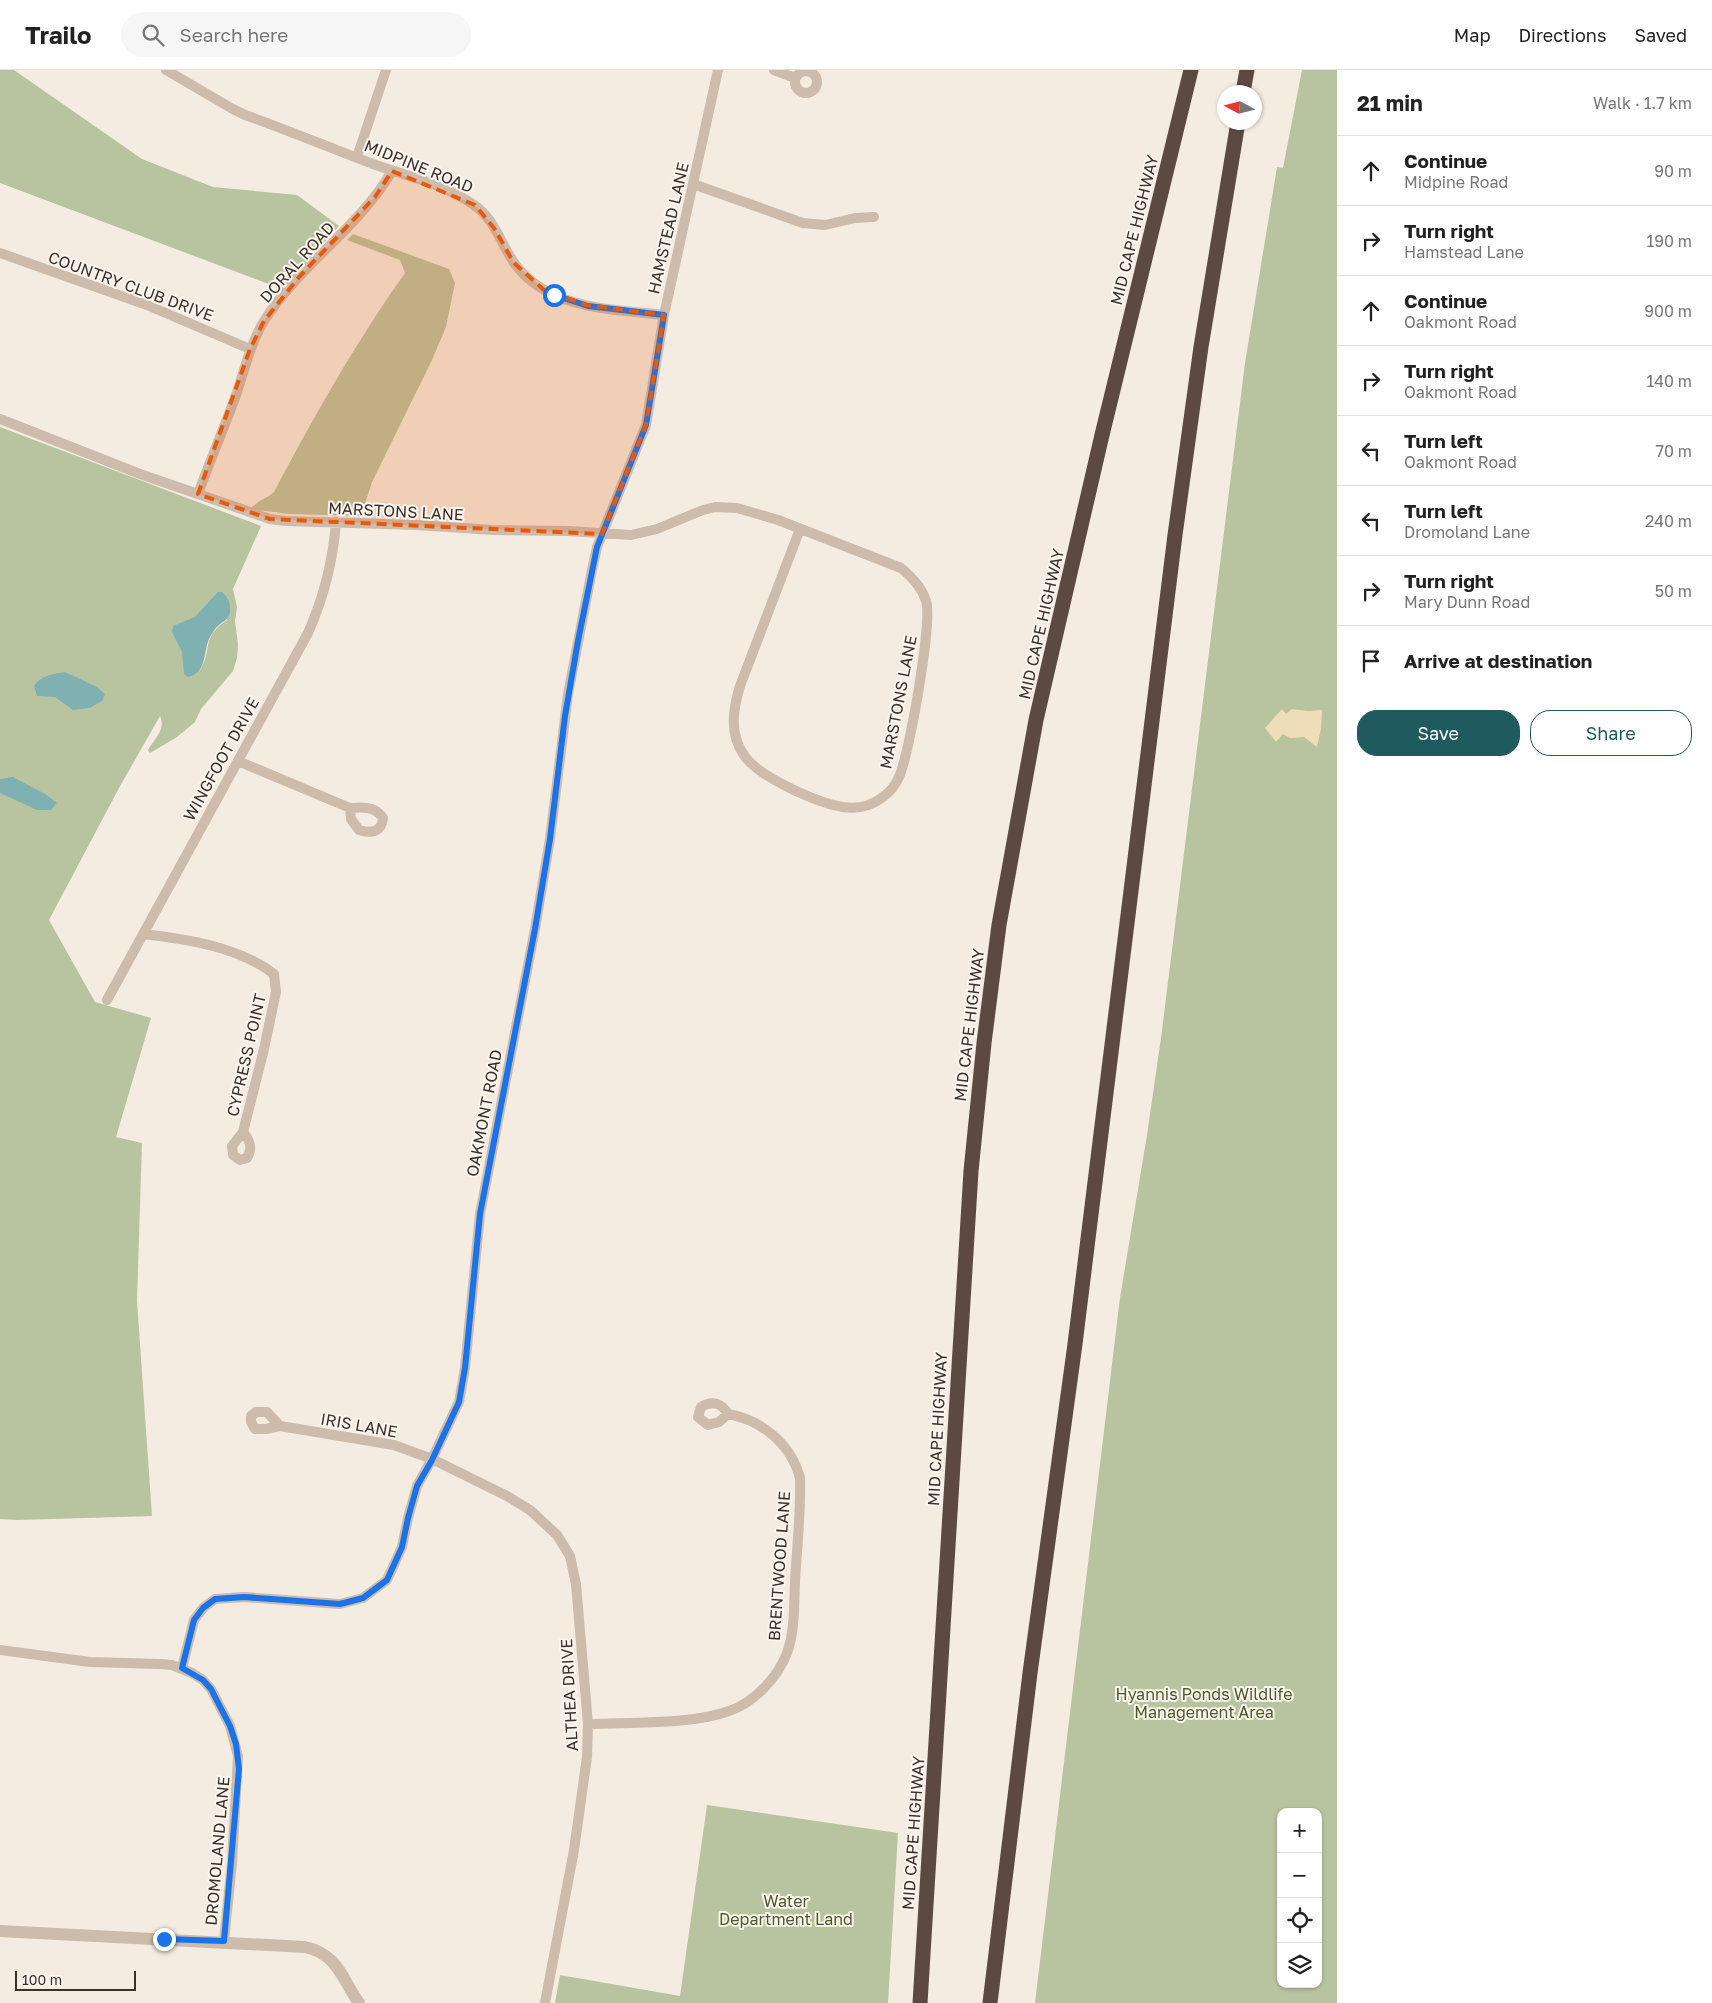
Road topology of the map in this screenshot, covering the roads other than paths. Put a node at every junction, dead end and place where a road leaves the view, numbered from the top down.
1 (166, 70) edge
2 (386, 70) edge
3 (718, 70) edge
4 (774, 70) edge
5 (1191, 70) edge
6 (1248, 70) edge
7 (795, 78) dead end
8 (1245, 85) edge
9 (1237, 130) edge
10 (357, 157) junction
11 (392, 170) junction
12 (694, 184) junction
13 (874, 217) dead end
14 (0, 253) edge
15 (664, 315) junction
16 (250, 349) junction
17 (0, 419) edge
18 (198, 494) junction
19 (336, 522) junction
20 (800, 529) junction
21 (602, 534) junction
22 (238, 761) junction
23 (350, 808) dead end
24 (143, 934) junction
25 (107, 1000) dead end
26 (243, 1132) dead end
27 (728, 1414) dead end
28 (280, 1426) dead end
29 (432, 1460) junction
30 (0, 1650) edge
31 (182, 1668) junction
32 (588, 1724) junction
33 (0, 1931) edge
34 (224, 1941) junction
35 (359, 2003) edge
36 (545, 2003) edge
37 (920, 2003) edge
38 (990, 2003) edge

1 - 10 street, MIDPINE ROAD
2 - 10 street
3 - 12 street, HAMSTEAD LANE
4 - 7 street
5 - 37 highway, MID CAPE HIGHWAY
6 - 8 highway
9 - 38 highway
10 - 11 street, MIDPINE ROAD
11 - 15 street, MIDPINE ROAD
11 - 16 street, DORAL ROAD
12 - 13 street
12 - 15 street, HAMSTEAD LANE
14 - 16 street, COUNTRY CLUB DRIVE
15 - 21 street, HAMSTEAD LANE
16 - 18 street, DORAL ROAD
17 - 18 street, MARSTONS LANE
18 - 19 street, MARSTONS LANE
19 - 21 street, MARSTONS LANE
19 - 22 street, WINGFOOT DRIVE
20 - 20 street, MARSTONS LANE
20 - 21 street, MARSTONS LANE
21 - 29 street, OAKMONT ROAD
22 - 23 street
22 - 24 street, WINGFOOT DRIVE
24 - 25 street, WINGFOOT DRIVE
24 - 26 street, CYPRESS POINT
27 - 32 street, BRENTWOOD LANE
28 - 29 street, IRIS LANE
29 - 31 street, OAKMONT ROAD
29 - 32 street, ALTHEA DRIVE
30 - 31 street, DROMOLAND LANE
31 - 34 street, DROMOLAND LANE
32 - 36 street, ALTHEA DRIVE
33 - 34 street
34 - 35 street

